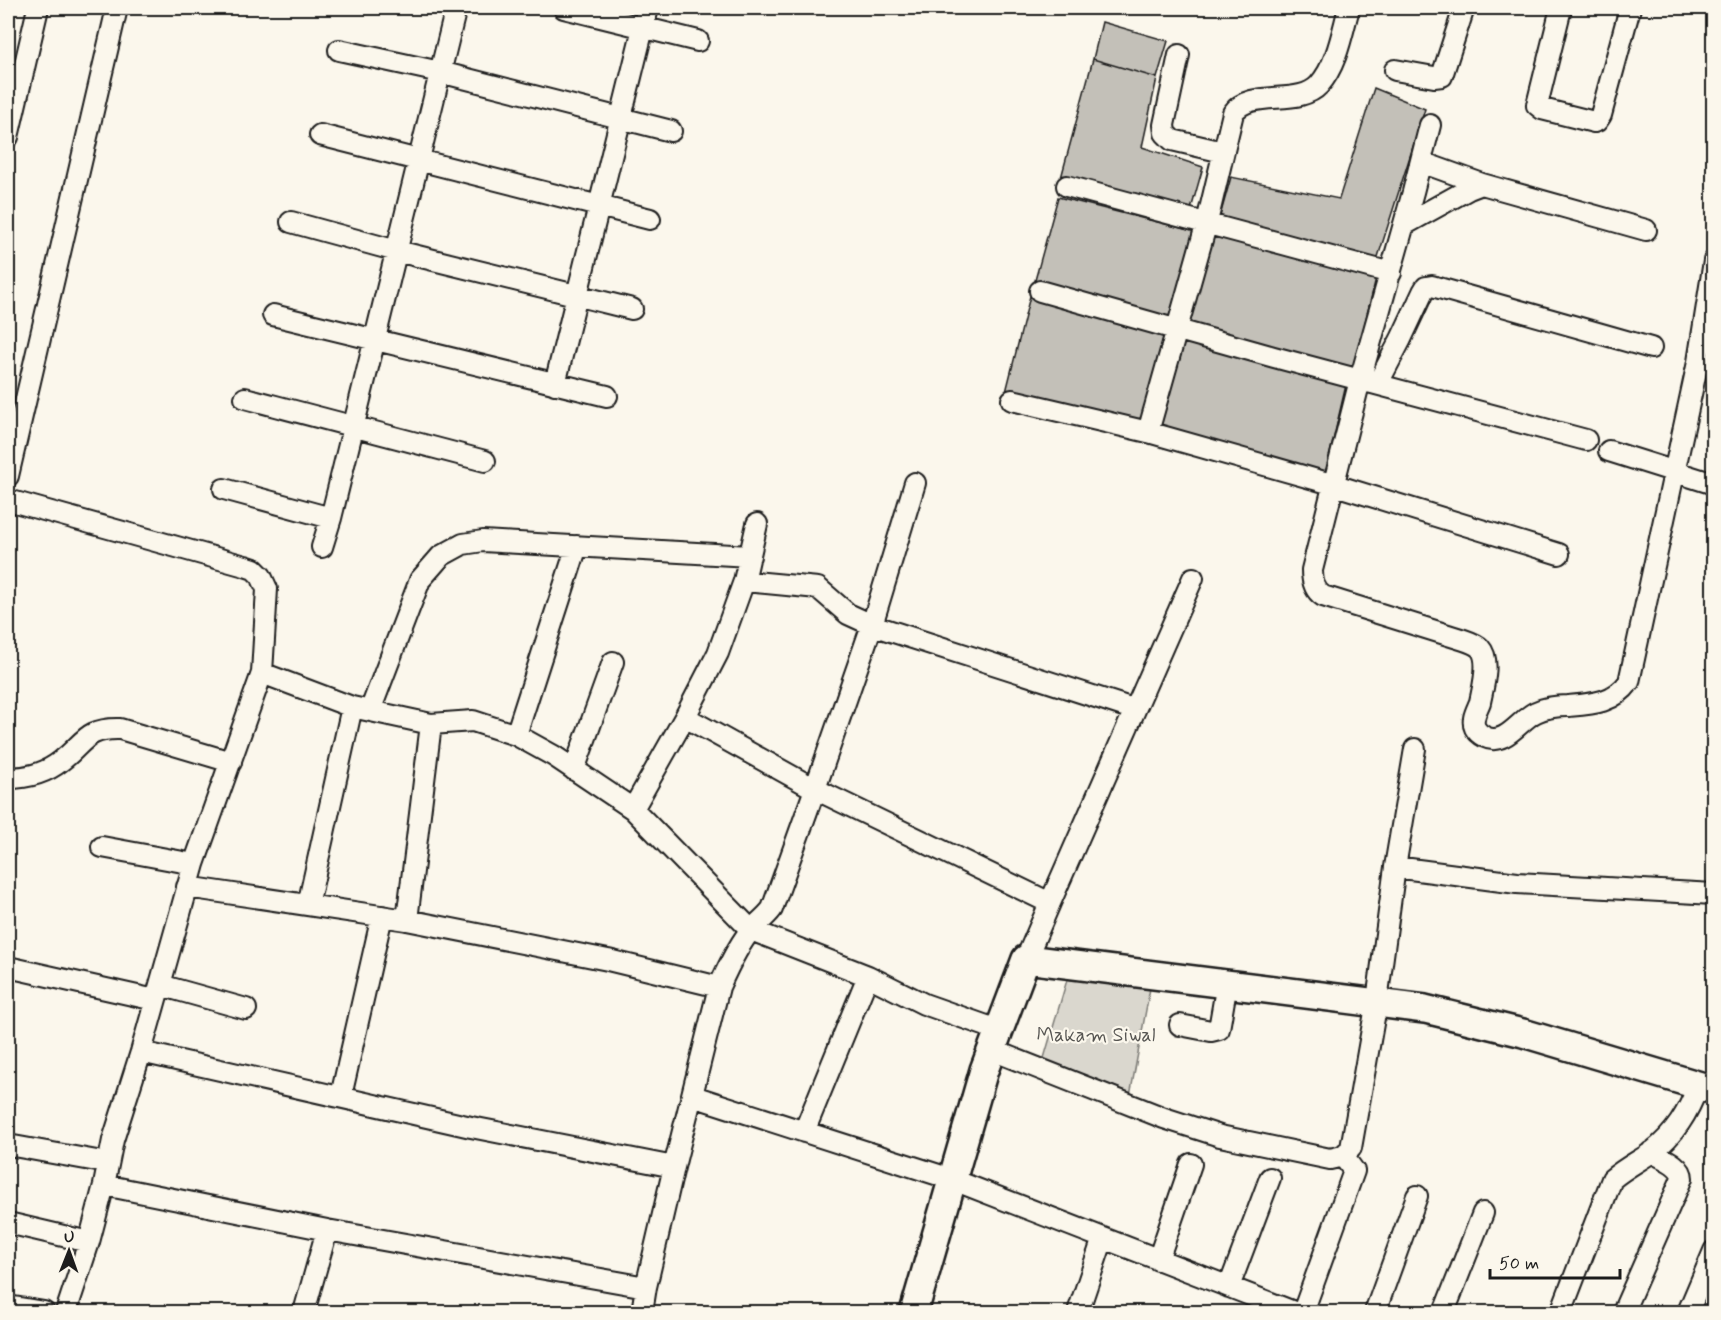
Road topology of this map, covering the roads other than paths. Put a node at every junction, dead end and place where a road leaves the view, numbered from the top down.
1 (38, 8) edge
2 (117, 8) edge
3 (456, 8) edge
4 (564, 8) edge
5 (648, 8) edge
6 (1349, 8) edge
7 (1464, 8) edge
8 (1561, 8) edge
9 (1630, 8) edge
10 (643, 27) junction
11 (698, 41) dead end
12 (339, 50) dead end
13 (1179, 55) dead end
14 (1395, 69) dead end
15 (440, 72) junction
16 (621, 118) junction
17 (1430, 125) dead end
18 (671, 130) dead end
19 (320, 135) dead end
20 (8, 137) edge
21 (1223, 152) junction
22 (419, 161) junction
23 (1421, 162) junction
24 (1482, 184) junction
25 (1067, 186) dead end
26 (599, 206) junction
27 (650, 219) dead end
28 (291, 222) dead end
29 (1207, 222) junction
30 (1404, 225) junction
31 (1646, 230) dead end
32 (397, 251) junction
33 (1713, 261) edge
34 (1391, 273) junction
35 (1040, 291) dead end
36 (577, 295) junction
37 (632, 309) dead end
38 (273, 315) dead end
39 (1178, 328) junction
40 (374, 340) junction
41 (1651, 348) dead end
42 (1706, 364) edge
43 (1369, 381) junction
44 (555, 384) junction
45 (606, 396) dead end
46 (245, 398) dead end
47 (1012, 400) dead end
48 (353, 426) junction
49 (1148, 432) junction
50 (1586, 440) dead end
51 (1609, 451) dead end
52 (485, 461) dead end
53 (1675, 472) junction
54 (8, 476) edge
55 (915, 483) dead end
56 (1713, 484) edge
57 (1335, 485) junction
58 (224, 489) dead end
59 (8, 500) edge
60 (331, 518) junction
61 (757, 524) dead end
62 (577, 546) junction
63 (322, 547) dead end
64 (1559, 554) dead end
65 (750, 556) junction
66 (1193, 578) dead end
67 (744, 581) junction
68 (872, 625) junction
69 (263, 659) junction
70 (613, 662) dead end
71 (361, 709) junction
72 (1133, 710) junction
73 (685, 717) junction
74 (431, 724) junction
75 (516, 735) junction
76 (1415, 749) dead end
77 (231, 762) junction
78 (574, 770) junction
79 (8, 778) edge
80 (815, 789) junction
81 (633, 809) junction
82 (102, 847) dead end
83 (194, 864) junction
84 (1395, 867) junction
85 (187, 887) junction
86 (1713, 894) edge
87 (1050, 903) junction
88 (308, 905) junction
89 (382, 916) junction
90 (407, 920) junction
91 (751, 930) junction
92 (1026, 959) junction
93 (8, 967) edge
94 (868, 976) junction
95 (1227, 983) junction
96 (719, 987) junction
97 (157, 992) junction
98 (1377, 1001) junction
99 (246, 1010) dead end
100 (1180, 1025) dead end
101 (995, 1040) junction
102 (141, 1052) junction
103 (1706, 1088) edge
104 (341, 1096) junction
105 (693, 1096) junction
106 (804, 1132) junction
107 (8, 1145) edge
108 (1652, 1152) junction
109 (1343, 1156) junction
110 (108, 1163) junction
111 (1191, 1164) dead end
112 (674, 1167) junction
113 (1270, 1178) dead end
114 (951, 1179) junction
115 (104, 1185) junction
116 (1417, 1196) dead end
117 (1483, 1213) dead end
118 (8, 1223) edge
119 (327, 1230) junction
120 (1103, 1238) junction
121 (88, 1242) junction
122 (1713, 1251) edge
123 (1158, 1260) junction
124 (646, 1287) junction
125 (1229, 1287) junction
126 (8, 1306) edge
127 (44, 1312) edge
128 (66, 1312) edge
129 (304, 1312) edge
130 (642, 1312) edge
131 (914, 1312) edge
132 (1078, 1312) edge
133 (1294, 1312) edge
134 (1303, 1312) edge
135 (1376, 1312) edge
136 (1444, 1312) edge
137 (1561, 1312) edge
138 (1623, 1312) edge
139 (1688, 1312) edge

1 - 20 street
2 - 54 street
3 - 15 street
4 - 10 street
5 - 10 street
6 - 21 street
7 - 14 street
8 - 9 street
10 - 11 street
10 - 16 street
12 - 15 street
13 - 21 street
15 - 16 street
15 - 22 street
16 - 18 street
16 - 26 street
17 - 23 street
19 - 22 street
21 - 29 street
22 - 26 street
22 - 32 street
23 - 24 street
23 - 30 street
24 - 30 street
24 - 31 street
25 - 29 street
26 - 27 street
26 - 36 street
28 - 32 street
29 - 34 street
29 - 39 street
30 - 34 street
32 - 36 street
32 - 40 street
33 - 42 street
34 - 43 street
35 - 39 street
36 - 37 street
36 - 44 street
38 - 40 street
39 - 43 street
39 - 49 street
40 - 44 street
40 - 48 street
41 - 43 street
42 - 53 street
43 - 50 street
43 - 57 street
44 - 45 street
46 - 48 street
47 - 49 street
48 - 52 street
48 - 60 street
49 - 57 street
51 - 53 street
53 - 56 street
53 - 57 street
55 - 68 street
57 - 64 street
58 - 60 street
59 - 69 street
60 - 63 street
61 - 65 street
62 - 65 street
62 - 71 street
62 - 75 street
65 - 67 street
66 - 72 street
67 - 68 street
67 - 73 street
68 - 72 street
68 - 80 street
69 - 71 street
69 - 77 street
70 - 78 street
71 - 74 street
71 - 88 street
72 - 87 street
73 - 80 street
73 - 81 street
74 - 75 street
74 - 90 street
75 - 78 street
76 - 84 street
77 - 79 street
77 - 83 street
78 - 81 street
80 - 87 street
80 - 91 street
81 - 91 street
82 - 83 street
83 - 85 street
84 - 86 street
84 - 98 street
85 - 88 street
85 - 97 street
87 - 92 street
88 - 89 street
89 - 90 street
89 - 104 street
90 - 96 street
91 - 94 street
91 - 96 street
92 - 95 street
92 - 101 street
93 - 97 street
94 - 101 street
94 - 106 street
95 - 98 street
95 - 100 street
96 - 105 street
97 - 99 street
97 - 102 street
98 - 103 street
98 - 109 street
101 - 109 street
101 - 114 street
102 - 104 street
102 - 110 street
103 - 108 street
104 - 112 street
105 - 106 street
105 - 112 street
106 - 114 street
107 - 110 street
108 - 137 street
108 - 138 street
109 - 134 street
110 - 115 street
111 - 123 street
112 - 124 street
113 - 125 street
114 - 120 street
114 - 131 street
115 - 119 street
115 - 121 street
116 - 135 street
117 - 136 street
118 - 121 street
119 - 124 street
119 - 129 street
120 - 123 street
120 - 132 street
121 - 128 street
122 - 139 street
123 - 125 street
124 - 130 street
125 - 133 street
126 - 127 street

